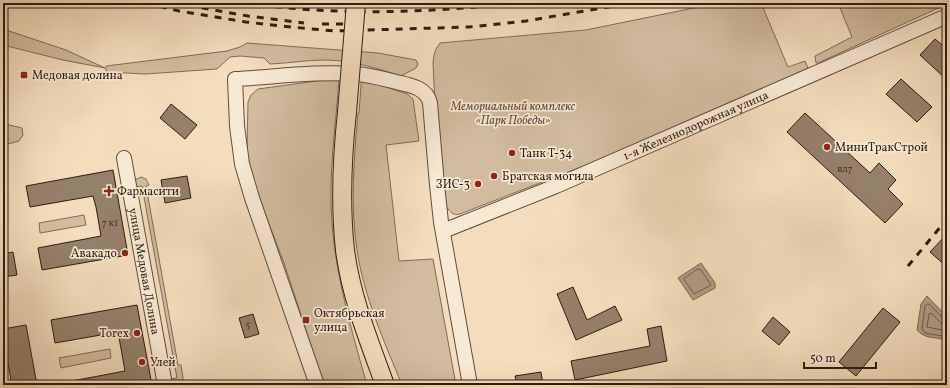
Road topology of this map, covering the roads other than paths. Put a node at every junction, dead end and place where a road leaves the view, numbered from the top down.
1 (356, 3) edge
2 (947, 16) edge
3 (124, 158) dead end
4 (443, 231) junction
5 (166, 385) edge
6 (317, 385) edge
7 (385, 385) edge
8 (470, 385) edge

1 - 7 main road, bridge
2 - 4 street, 1-я Железнодорожная улица
3 - 5 street, улица Медовая Долина
4 - 6 street
4 - 8 street

